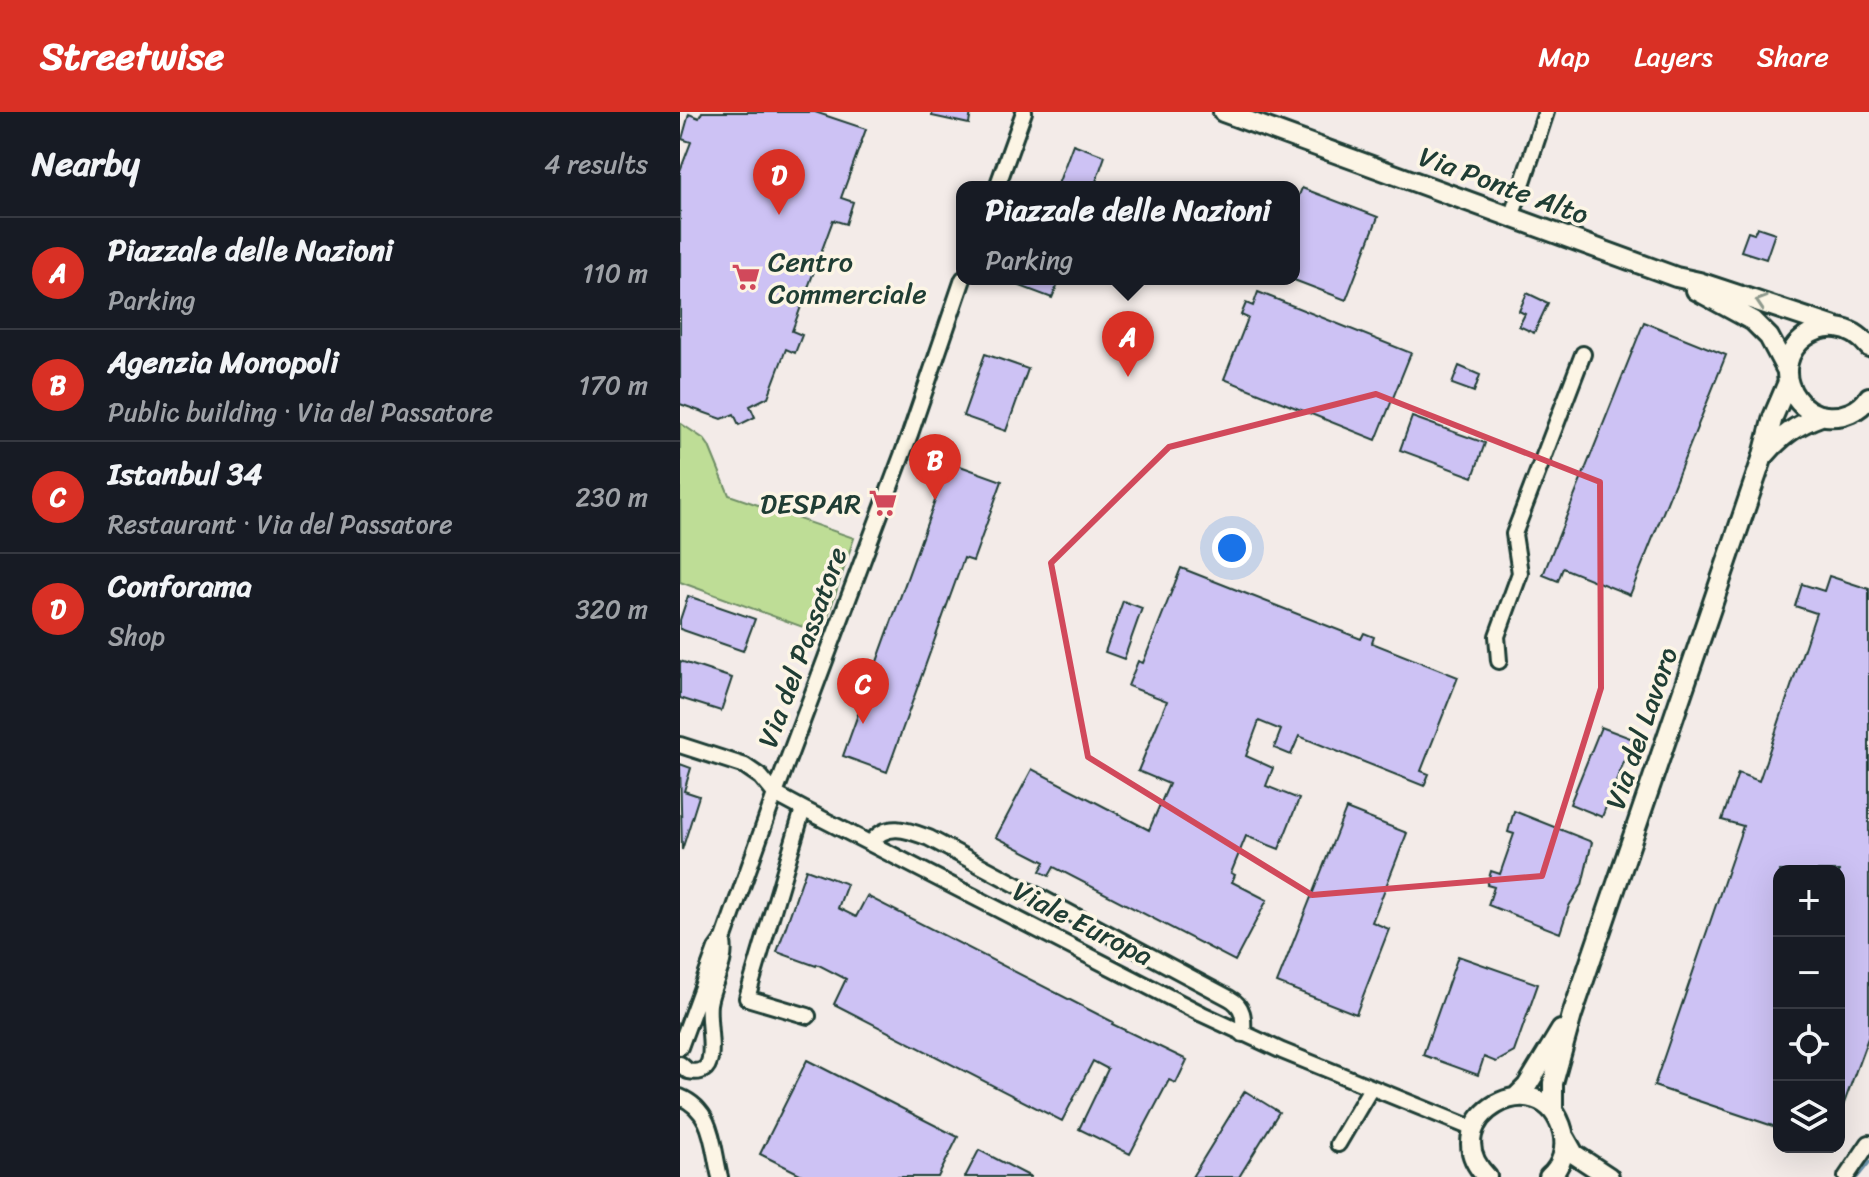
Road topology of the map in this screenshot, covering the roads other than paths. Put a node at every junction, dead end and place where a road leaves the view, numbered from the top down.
1 (1024, 112) edge
2 (1223, 112) edge
3 (1546, 112) edge
4 (999, 181) edge
5 (1511, 218) junction
6 (1676, 277) junction
7 (961, 285) edge
8 (1835, 327) junction
9 (1868, 345) edge
10 (1583, 354) dead end
11 (1788, 377) junction
12 (1869, 397) edge
13 (1821, 416) junction
14 (1762, 459) junction
15 (1499, 661) dead end
16 (680, 745) edge
17 (775, 794) junction
18 (803, 809) junction
19 (871, 843) junction
20 (723, 942) junction
21 (1572, 1015) junction
22 (808, 1016) dead end
23 (1243, 1034) junction
24 (680, 1047) edge
25 (680, 1064) edge
26 (1371, 1088) junction
27 (680, 1097) edge
28 (1516, 1097) junction
29 (1553, 1111) junction
30 (1474, 1129) junction
31 (1565, 1138) junction
32 (1869, 1143) edge
33 (1338, 1144) dead end
34 (1485, 1176) edge
35 (720, 1177) edge
36 (1549, 1177) edge
37 (1609, 1177) edge
38 (1846, 1177) edge

1 - 4 street
2 - 5 main road, Via Ponte Alto
3 - 5 street
5 - 6 main road, Via Ponte Alto
8 -> 6 main road, Via Ponte Alto
6 - 11 main road, Via Ponte Alto
7 - 17 street, Via del Passatore
8 - 9 main road
8 - 11 main road, Via del Lavoro
10 - 15 street
11 - 13 main road
11 - 14 main road, Via del Lavoro
12 - 13 main road, Via del Lavoro
13 - 14 main road, Via del Lavoro
14 - 21 main road, Via del Lavoro
16 - 17 street, Viale Europa
17 - 18 street, Viale Europa
17 - 20 street, Via del Passatore
18 - 19 street, Viale Europa
18 - 22 street
19 - 23 street, Viale Europa
19 - 23 street
20 - 24 street, Via del Passatore
20 - 25 street, Via del Passatore
21 - 28 main road, Via del Lavoro
21 - 29 main road, Via del Lavoro
23 - 26 street, Viale Europa
26 - 30 street, Viale Europa
26 - 33 street
27 - 35 street
28 - 29 main road
28 - 30 main road, Via del Lavoro
29 - 31 main road, Via del Lavoro
30 - 34 main road
31 - 36 main road
31 - 37 main road, Via del Lavoro
32 - 38 street

